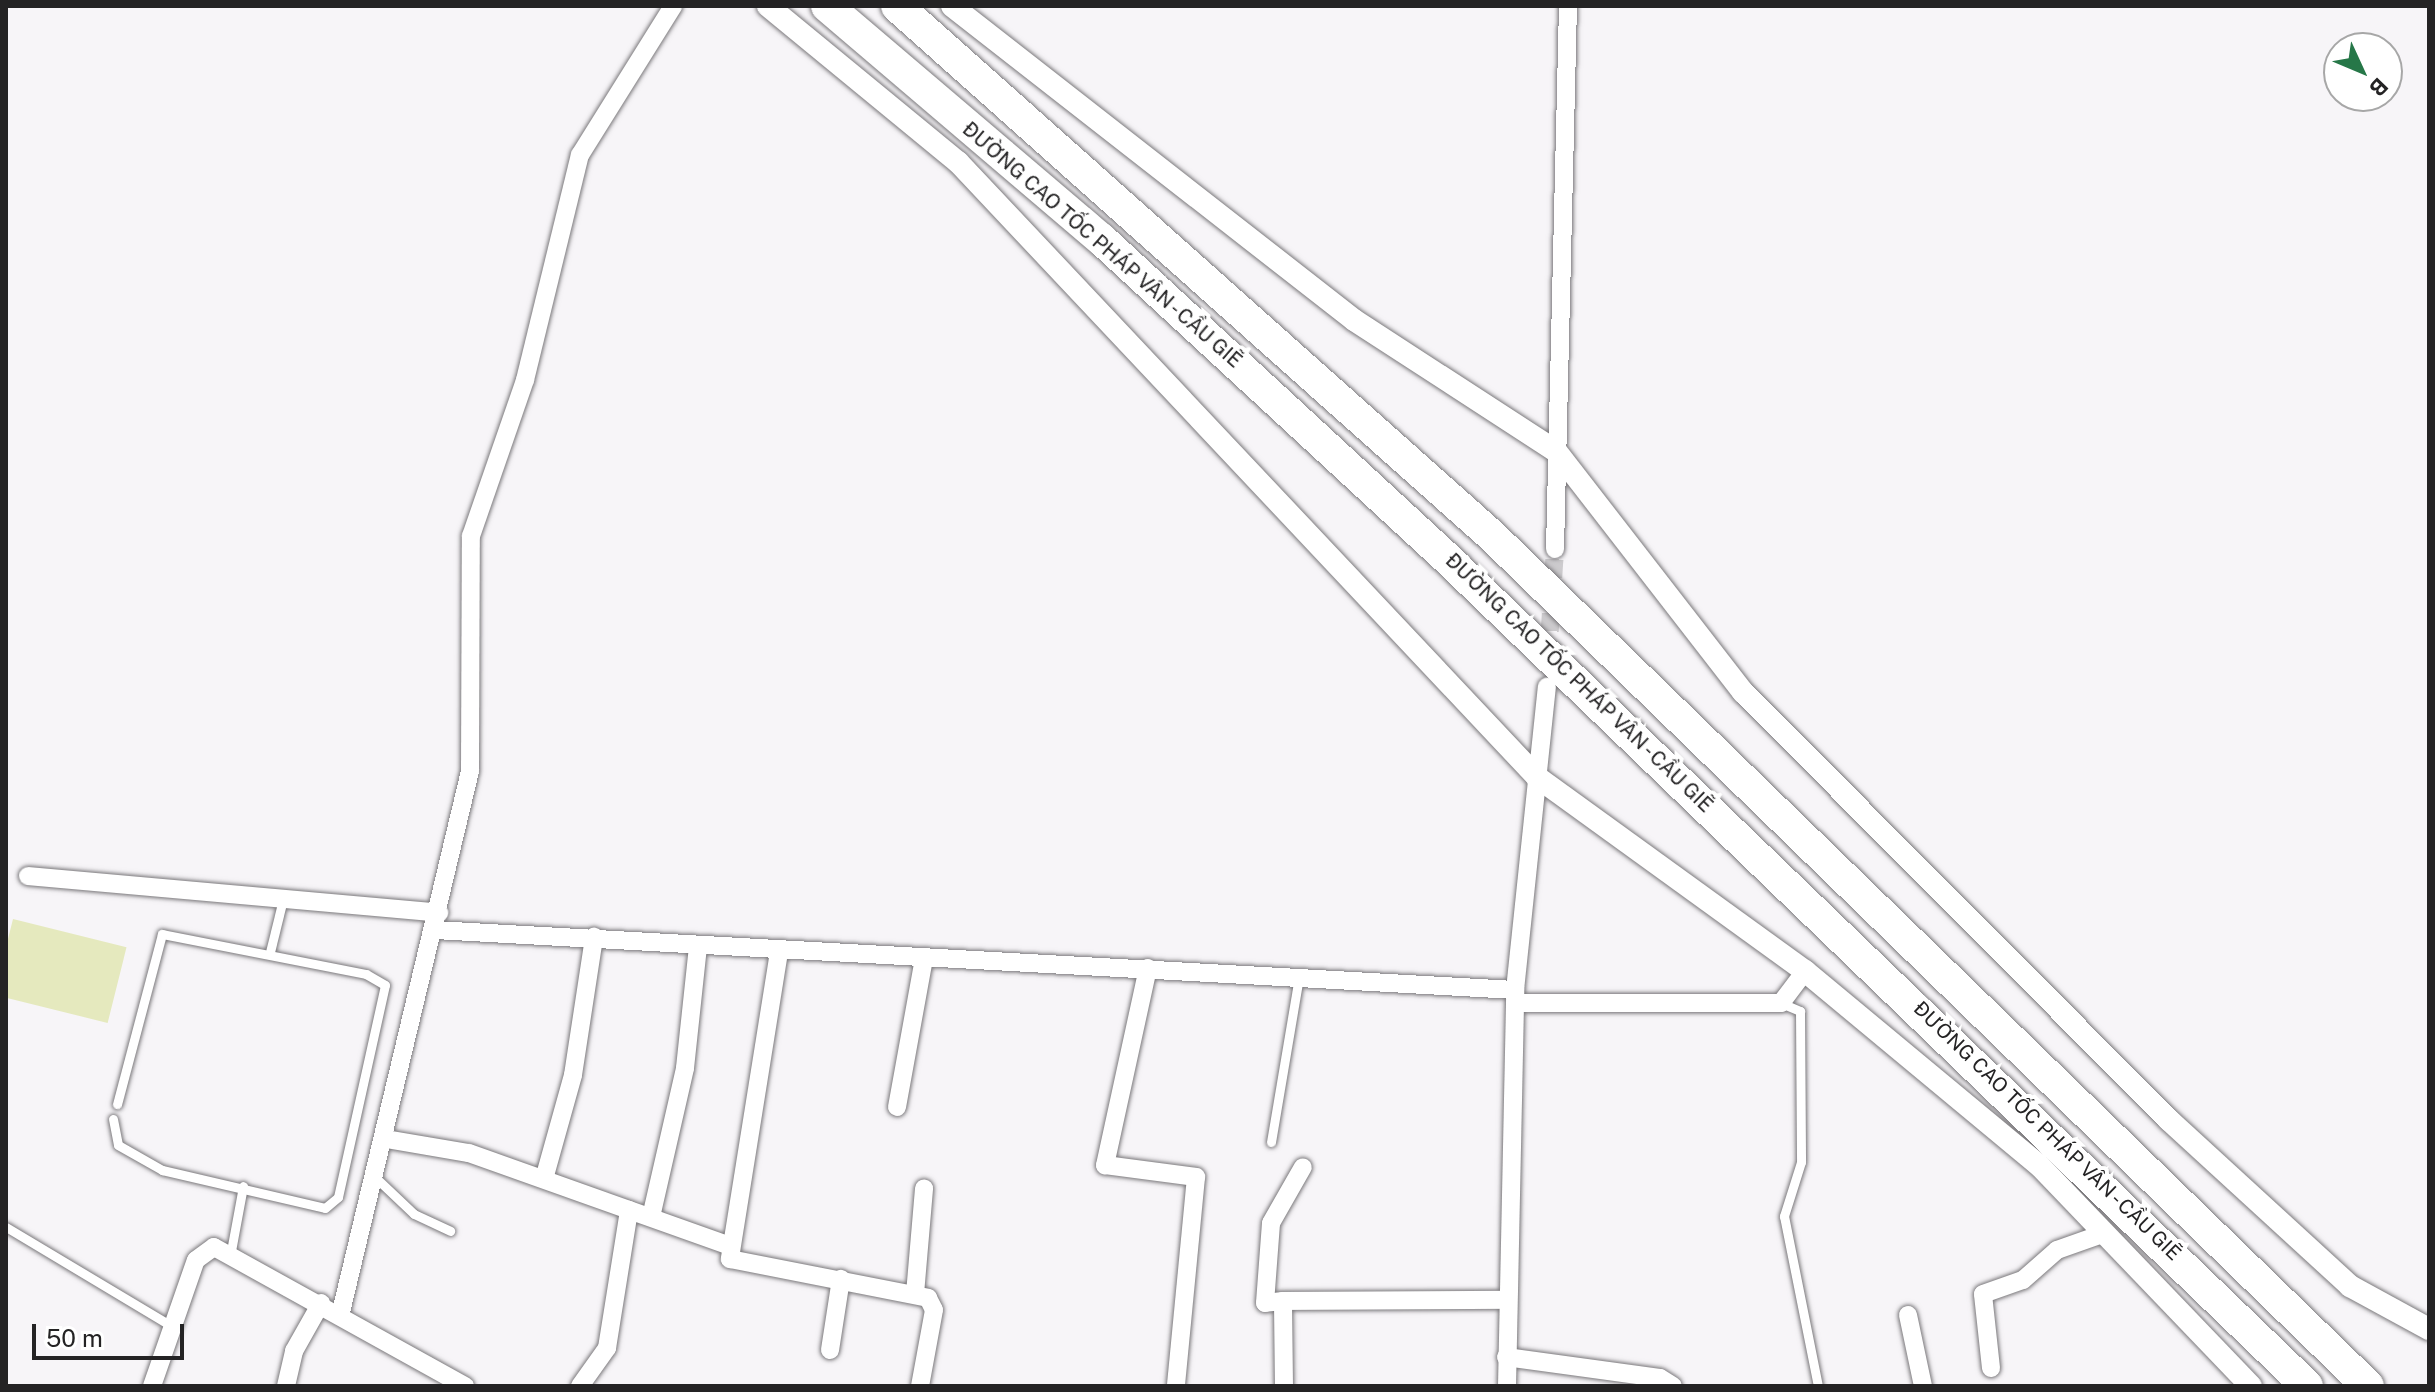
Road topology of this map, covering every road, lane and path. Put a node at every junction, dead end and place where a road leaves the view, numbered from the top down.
1 (673, 6) edge
2 (768, 6) edge
3 (827, 6) edge
4 (897, 6) edge
5 (952, 6) edge
6 (1568, 6) edge
7 (1556, 451) junction
8 (1555, 549) tunnel mouth
9 (1547, 687) dead end
10 (1537, 777) junction
11 (28, 876) dead end
12 (283, 899) junction
13 (437, 922) junction
14 (594, 937) junction
15 (698, 946) junction
16 (270, 952) junction
17 (779, 952) junction
18 (924, 958) junction
19 (1148, 968) junction
20 (1805, 971) junction
21 (1299, 977) junction
22 (1515, 997) junction
23 (1781, 1003) junction
24 (117, 1104) dead end
25 (897, 1107) dead end
26 (113, 1119) dead end
27 (386, 1139) junction
28 (1271, 1142) dead end
29 (1303, 1167) dead end
30 (376, 1178) junction
31 (544, 1179) junction
32 (243, 1186) junction
33 (924, 1188) dead end
34 (629, 1210) junction
35 (651, 1217) junction
36 (6, 1227) edge
37 (450, 1231) dead end
38 (2105, 1233) junction
39 (728, 1245) junction
40 (231, 1251) junction
41 (841, 1279) junction
42 (915, 1294) junction
43 (1508, 1300) junction
44 (1283, 1301) junction
45 (321, 1303) junction
46 (1908, 1315) dead end
47 (340, 1316) junction
48 (173, 1327) junction
49 (2429, 1329) edge
50 (830, 1350) dead end
51 (1506, 1357) junction
52 (1991, 1368) dead end
53 (152, 1386) edge
54 (286, 1386) edge
55 (465, 1386) edge
56 (580, 1386) edge
57 (920, 1386) edge
58 (1176, 1386) edge
59 (1284, 1386) edge
60 (1507, 1386) edge
61 (1673, 1386) edge
62 (1818, 1386) edge
63 (1923, 1386) edge
64 (2251, 1386) edge
65 (2307, 1386) edge
66 (2368, 1386) edge

1 - 13 street
2 - 10 street
3 - 65 highway, ĐƯỜNG CAO TỐC PHÁP VÂN - CẦU GIẼ
4 - 66 highway
5 - 7 street
6 - 7 street
7 - 8 street
7 - 49 street
9 - 10 street
10 - 20 street
10 - 22 street
11 - 12 street
12 - 13 street
12 - 16 lane
13 - 14 street
13 - 27 street
14 - 15 street
14 - 31 street
15 - 17 street
15 - 35 street
16 - 24 lane
16 - 32 lane
17 - 18 street
17 - 39 street
18 - 19 street
18 - 25 street
19 - 21 street
19 - 58 street
20 - 23 street
20 - 38 street
21 - 22 street
21 - 28 lane
22 - 23 street
22 - 43 street
23 - 62 lane
26 - 32 lane
27 - 30 street
27 - 31 street
29 - 44 street
30 - 37 lane
30 - 47 street
31 - 34 street
32 - 40 lane
33 - 42 street
34 - 35 street
34 - 56 street
35 - 39 street
36 - 48 lane
38 - 52 street
38 - 64 street
39 - 41 street
40 - 45 street
40 - 48 street
41 - 42 street
41 - 50 street
42 - 57 street
43 - 44 street
43 - 51 street
44 - 59 street
45 - 47 street
45 - 54 street
46 - 63 street
47 - 55 street
48 - 53 street
51 - 60 street
51 - 61 street

